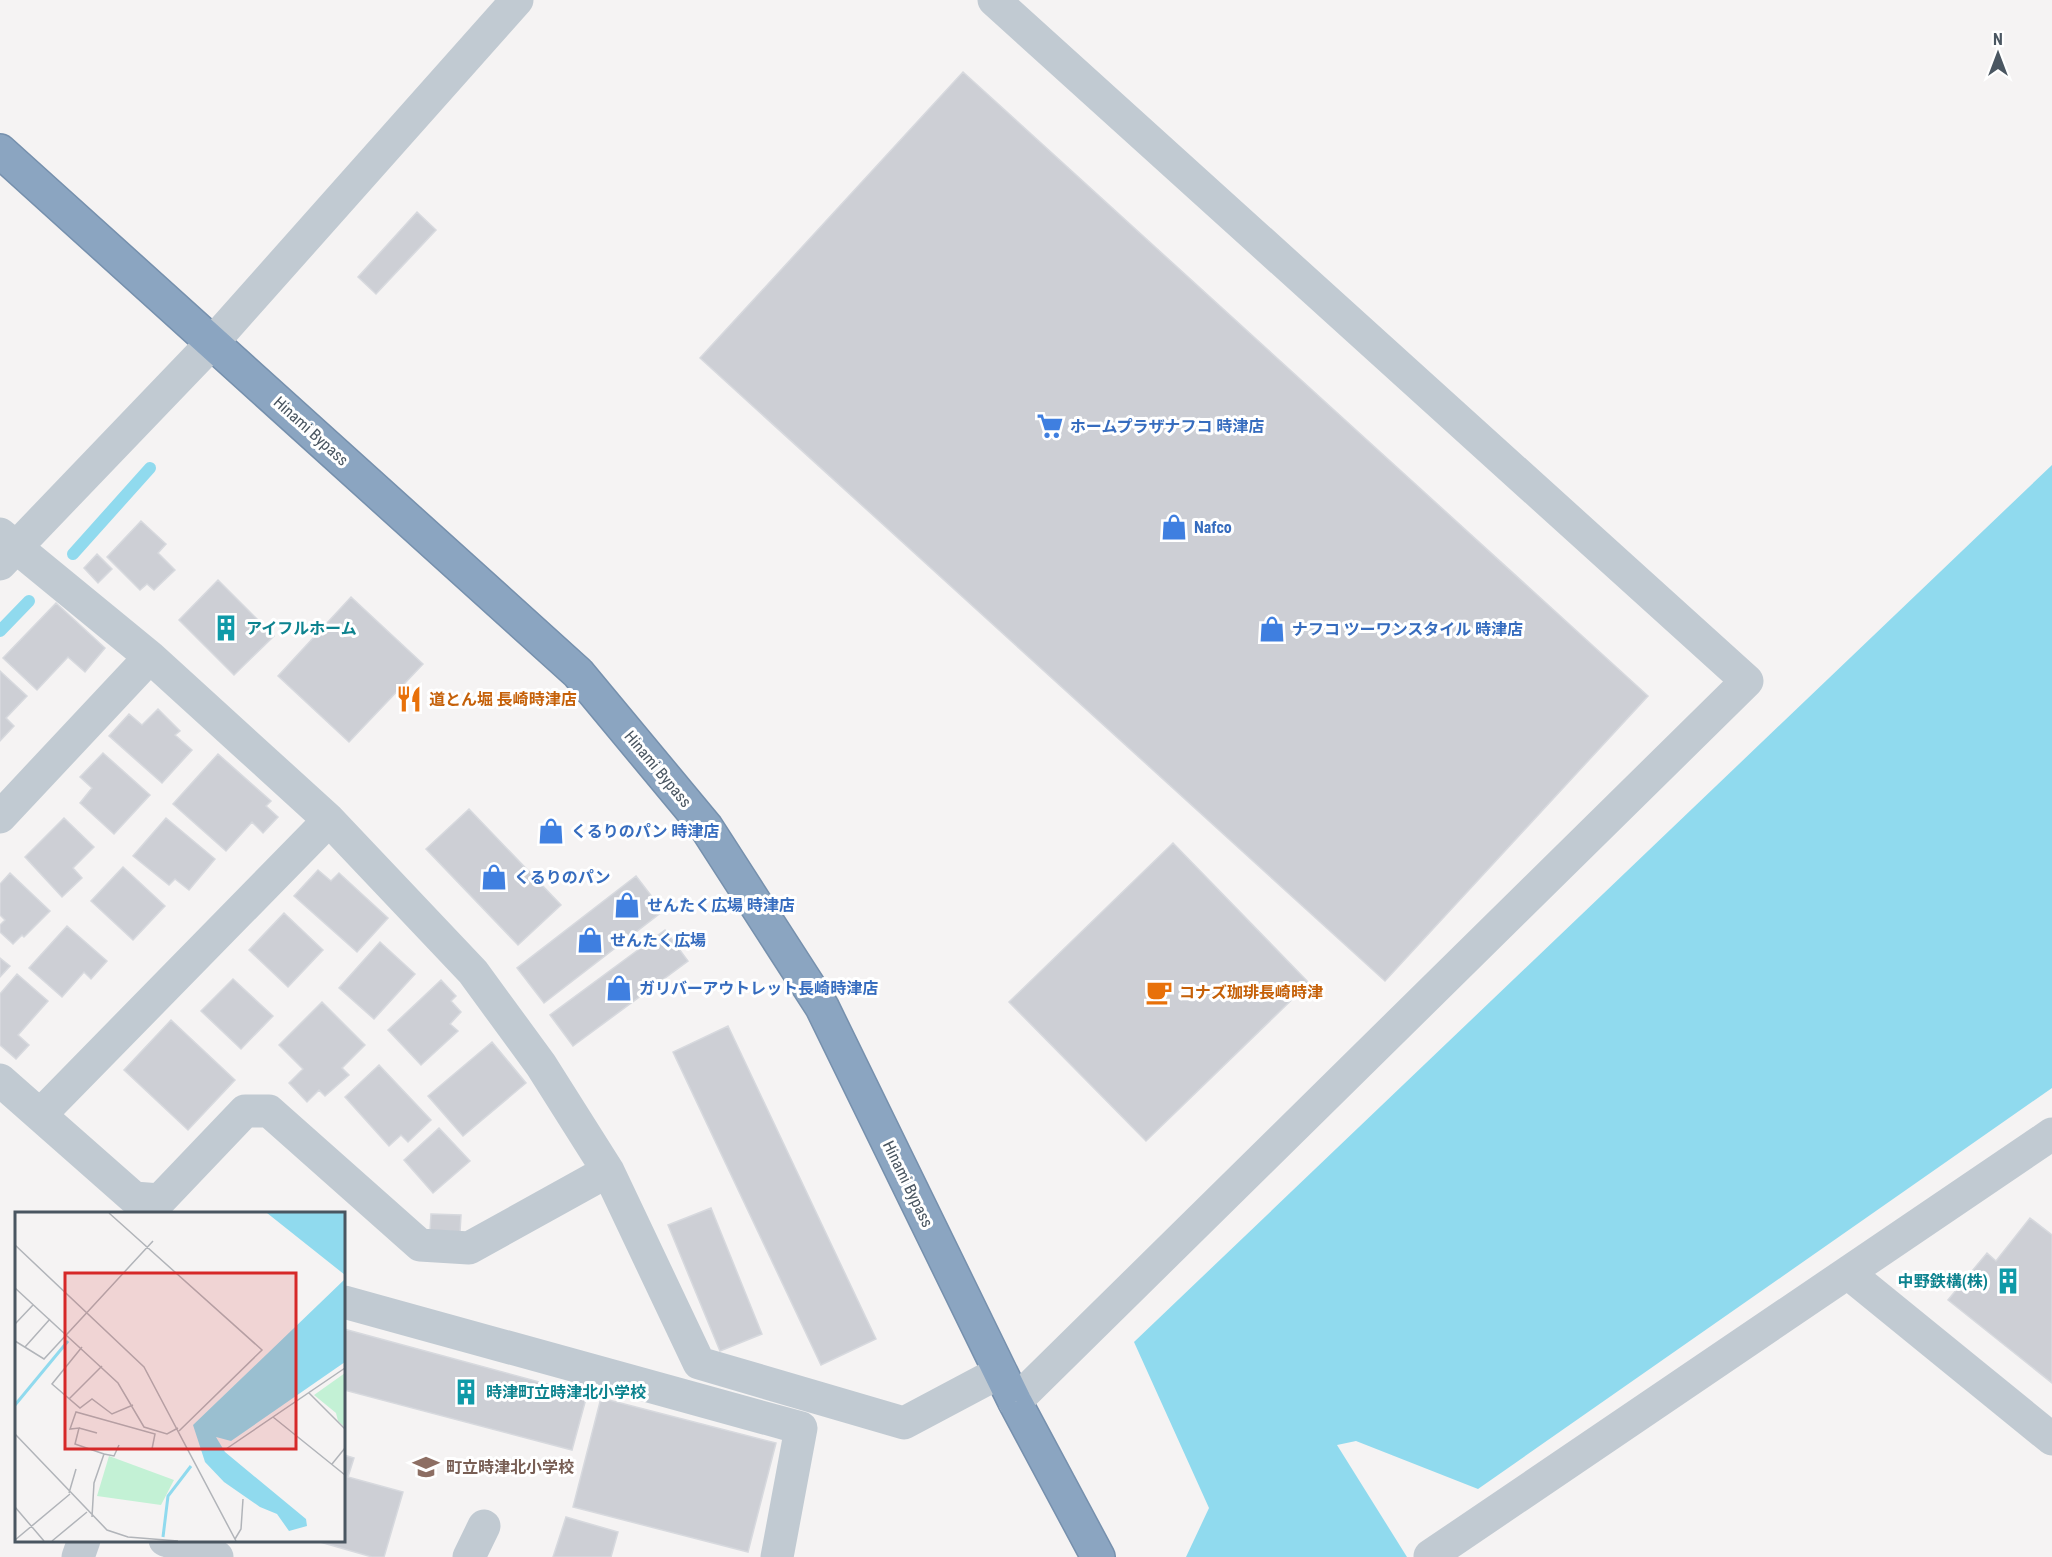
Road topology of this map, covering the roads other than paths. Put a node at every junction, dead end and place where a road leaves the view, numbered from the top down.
1 (517, 0) edge
2 (994, 0) edge
3 (0, 151) edge
4 (212, 343) junction
5 (5, 549) edge
6 (150, 657) junction
7 (0, 817) edge
8 (329, 820) junction
9 (0, 1080) edge
10 (40, 1115) junction
11 (2052, 1134) edge
12 (608, 1171) junction
13 (1848, 1273) junction
14 (345, 1302) edge
15 (1000, 1372) junction
16 (1015, 1402) junction
17 (2052, 1439) edge
18 (484, 1526) dead end
19 (83, 1542) edge
20 (171, 1542) edge
21 (1430, 1556) edge
22 (78, 1557) edge
23 (217, 1557) edge
24 (470, 1557) edge
25 (777, 1557) edge
26 (1098, 1557) edge

1 - 4 street
2 - 16 street
3 - 4 highway, Hinami Bypass
4 - 5 street
4 - 15 highway, Hinami Bypass
5 - 6 street
6 - 7 street
6 - 8 street
8 - 10 street
8 - 12 street
9 - 10 street
10 - 12 street
11 - 13 street
12 - 15 street
13 - 17 street
13 - 21 street
14 - 25 street
15 - 16 highway, Hinami Bypass
16 - 26 highway, Hinami Bypass
18 - 24 street
19 - 22 street
20 - 23 street

